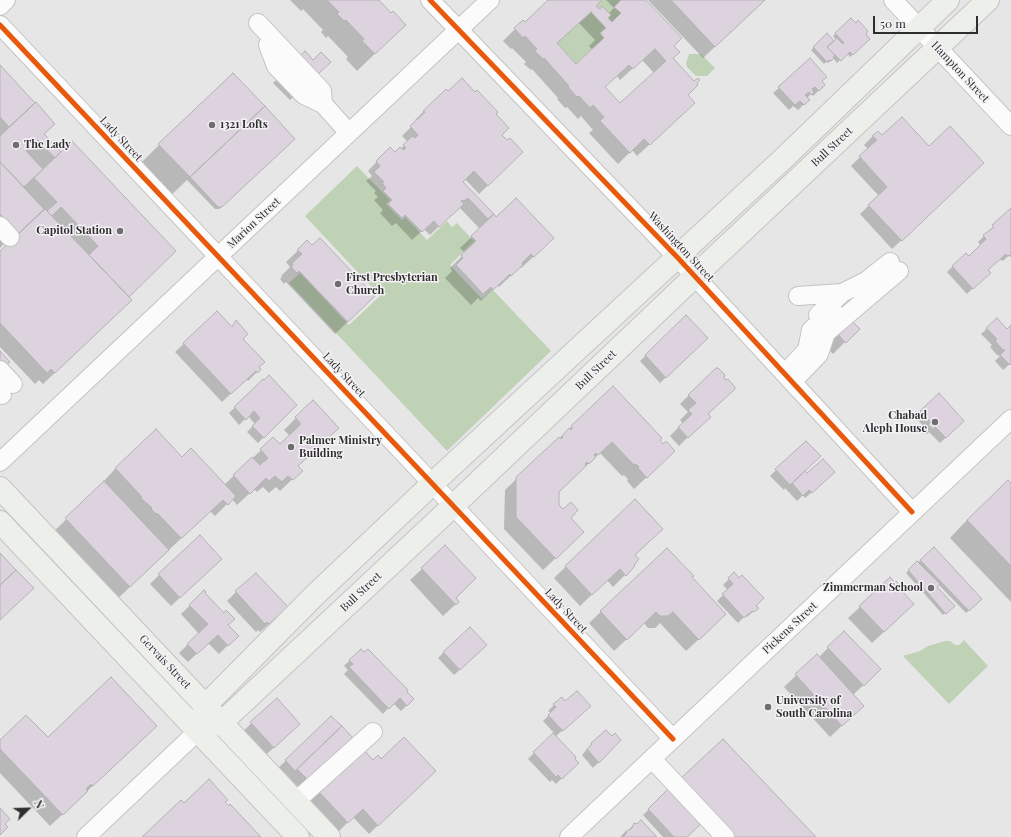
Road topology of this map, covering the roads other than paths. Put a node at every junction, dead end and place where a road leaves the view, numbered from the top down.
1 (6, 0) edge
2 (430, 0) edge
3 (490, 0) edge
4 (893, 0) edge
5 (948, 0) edge
6 (988, 0) edge
7 (0, 6) edge
8 (0, 25) edge
9 (919, 28) junction
10 (458, 30) junction
11 (938, 48) junction
12 (323, 98) junction
13 (1011, 126) edge
14 (349, 133) junction
15 (218, 257) junction
16 (678, 258) junction
17 (695, 276) junction
18 (842, 293) junction
19 (798, 296) dead end
20 (0, 370) edge
21 (787, 376) junction
22 (4, 387) edge
23 (1011, 419) edge
24 (0, 462) edge
25 (432, 484) junction
26 (0, 488) edge
27 (453, 506) junction
28 (912, 512) junction
29 (0, 522) edge
30 (206, 705) junction
31 (222, 722) junction
32 (198, 731) junction
33 (373, 732) dead end
34 (672, 739) junction
35 (652, 759) junction
36 (296, 801) junction
37 (86, 837) edge
38 (298, 837) edge
39 (329, 837) edge
40 (569, 837) edge
41 (726, 837) edge

1 - 7 street
2 - 10 street, Washington Street
3 - 10 street, Marion Street
4 - 9 street, Hampton Street
5 - 9 main road, Bull Street
6 - 11 main road, Bull Street
8 - 15 street, Lady Street
9 - 11 street, Hampton Street
9 - 16 main road, Bull Street
10 - 14 street, Marion Street
10 - 16 street, Washington Street
11 - 13 street, Hampton Street
11 - 17 main road, Bull Street
12 - 12 street
12 - 14 street
14 - 15 street, Marion Street
15 - 24 street, Marion Street
15 - 25 street, Lady Street
16 - 17 street, Washington Street
16 - 25 main road, Bull Street
17 - 21 street, Washington Street
17 - 27 main road, Bull Street
18 - 19 street
18 - 21 street
18 - 21 street
20 - 22 street
21 - 28 street, Washington Street
23 - 28 street, Pickens Street
25 - 27 street, Lady Street
25 - 30 main road, Bull Street
26 - 30 main road, Gervais Street
27 - 31 main road, Bull Street
27 - 34 street, Lady Street
28 - 34 street, Pickens Street
29 - 32 main road
30 - 31 main road, Gervais Street
30 - 32 main road, Bull Street
31 - 32 main road, Bull Street
31 - 36 main road, Gervais Street
32 - 37 street, Bull Street
32 - 38 main road
33 - 36 street
34 - 35 street, Pickens Street
35 - 40 street, Pickens Street
35 - 41 street
36 - 39 main road, Gervais Street

